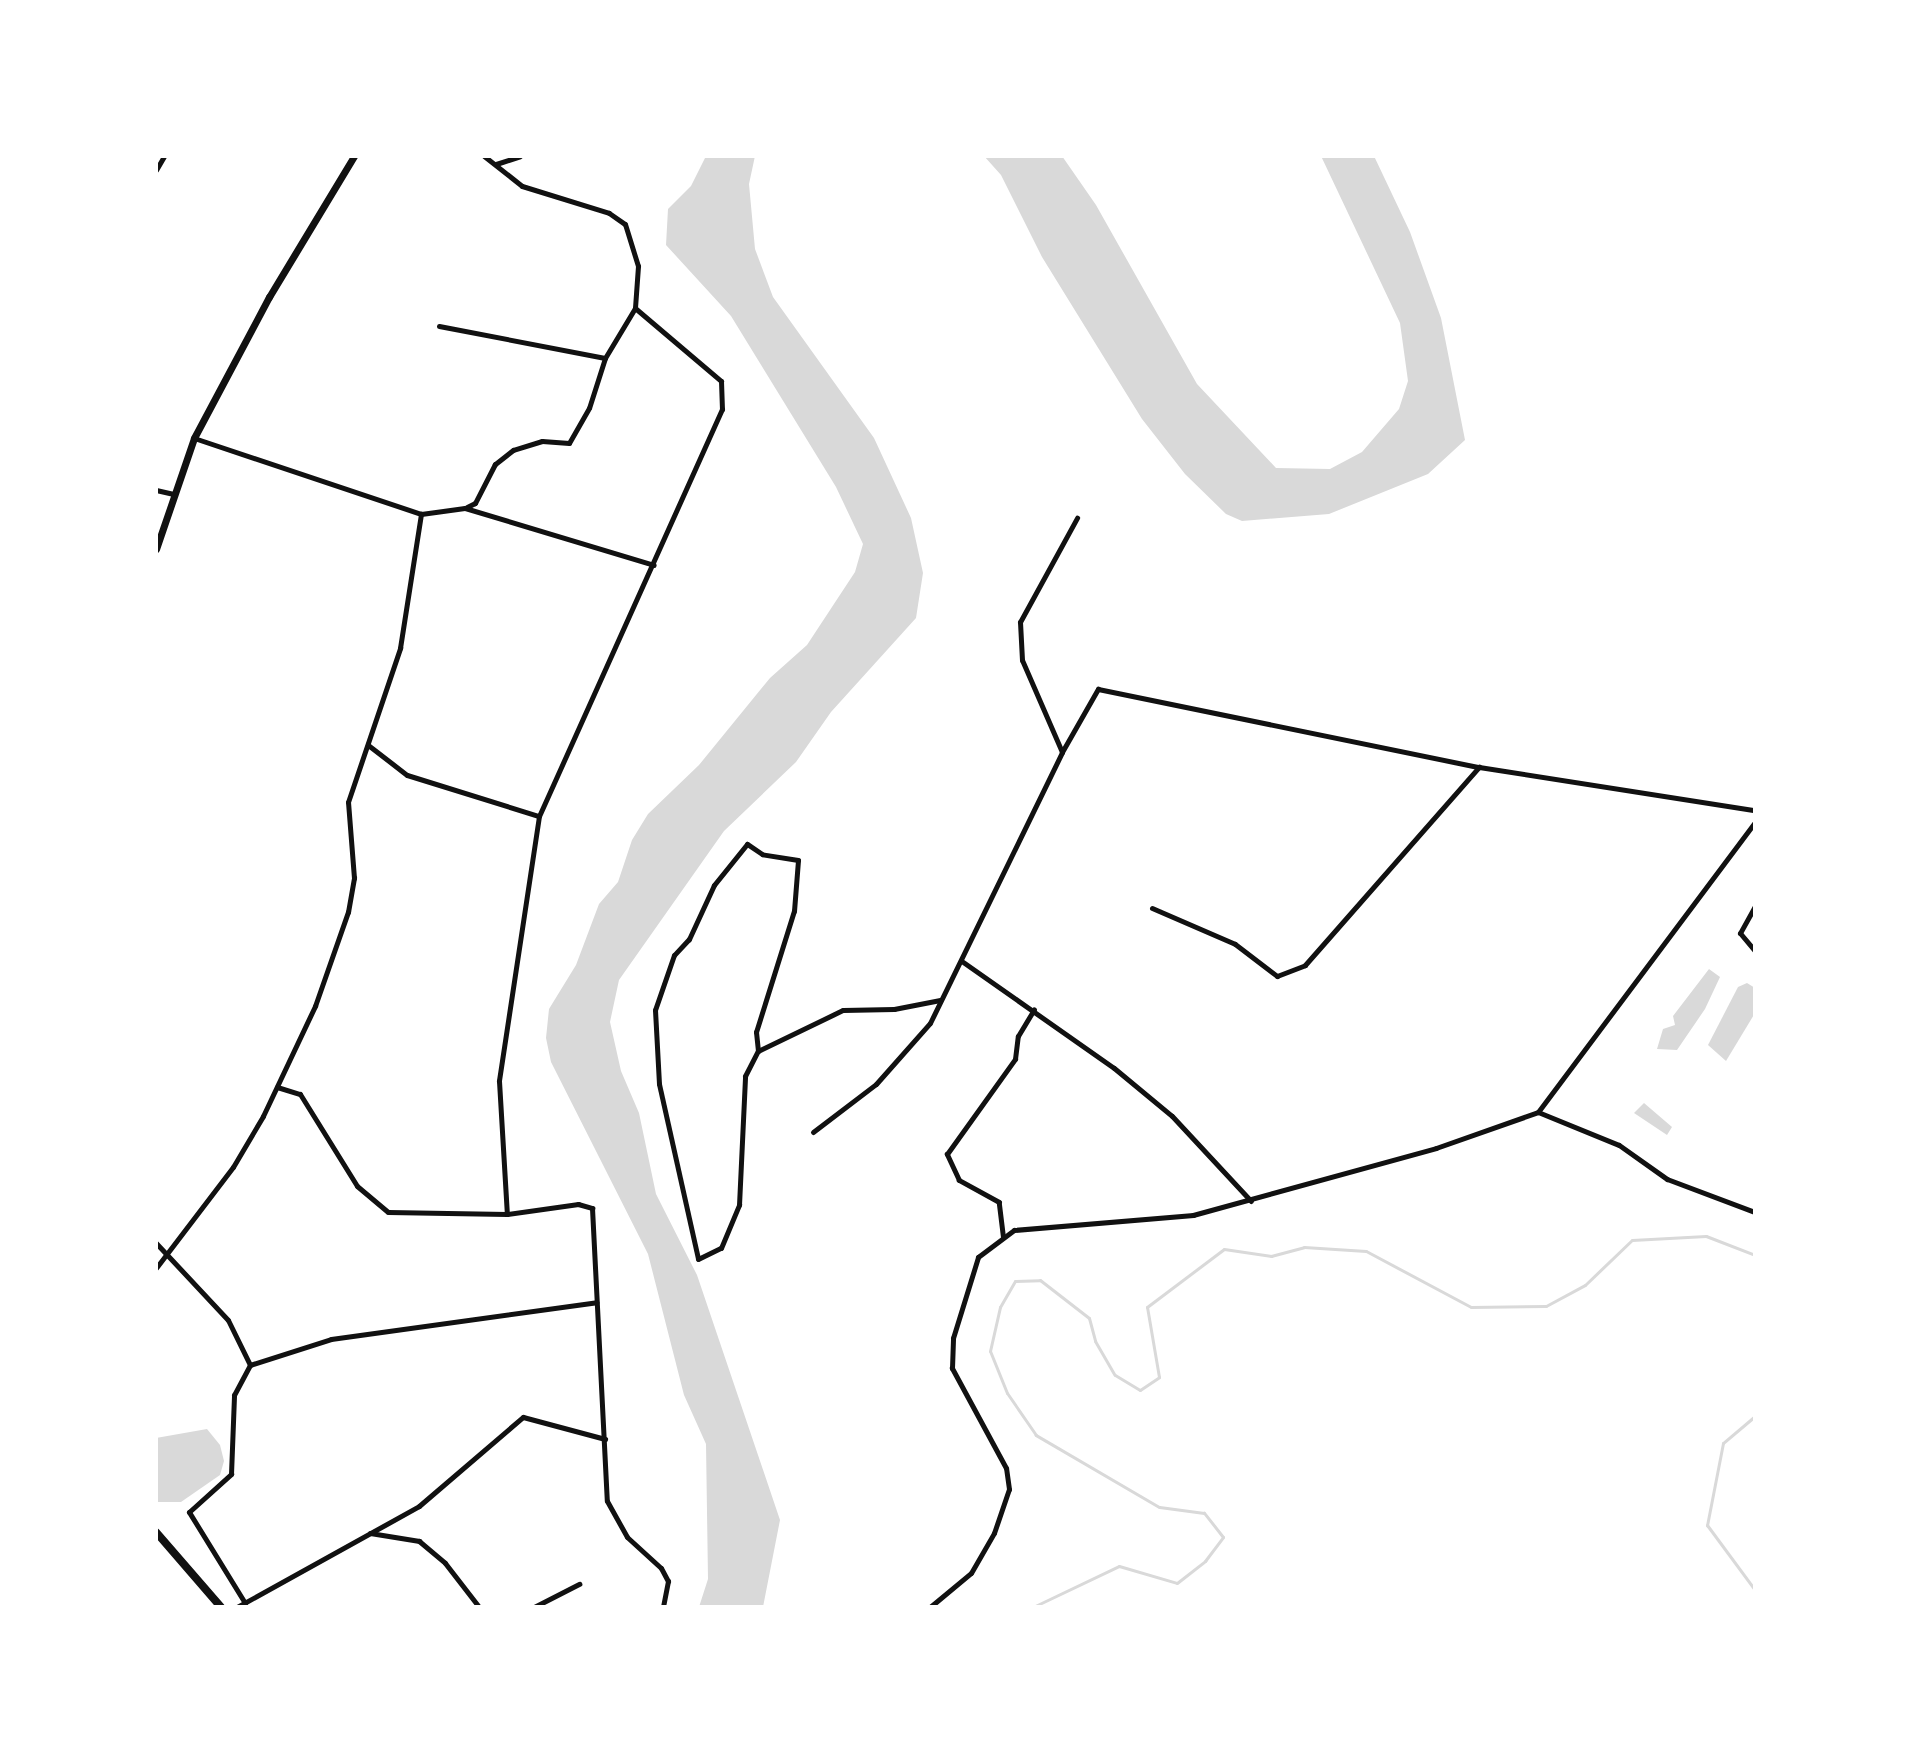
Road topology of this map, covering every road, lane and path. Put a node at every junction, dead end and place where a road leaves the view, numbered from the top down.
1 (164, 156) edge
2 (354, 156) edge
3 (484, 156) edge
4 (520, 156) edge
5 (495, 165) junction
6 (156, 170) edge
7 (635, 308) junction
8 (439, 326) dead end
9 (605, 358) junction
10 (194, 438) junction
11 (156, 490) edge
12 (174, 494) junction
13 (465, 508) junction
14 (421, 514) junction
15 (1077, 518) dead end
16 (156, 549) edge
17 (654, 565) junction
18 (368, 745) junction
19 (1062, 752) junction
20 (1479, 767) junction
21 (1755, 810) edge
22 (539, 816) junction
23 (1755, 822) edge
24 (1755, 906) edge
25 (1152, 908) dead end
26 (1755, 951) edge
27 (963, 962) junction
28 (942, 1000) junction
29 (1034, 1009) junction
30 (758, 1051) junction
31 (277, 1087) junction
32 (1538, 1112) junction
33 (813, 1132) dead end
34 (1251, 1201) junction
35 (1755, 1212) edge
36 (507, 1214) junction
37 (1003, 1238) junction
38 (156, 1243) edge
39 (170, 1254) junction
40 (156, 1268) edge
41 (596, 1302) junction
42 (250, 1365) junction
43 (605, 1439) junction
44 (156, 1532) edge
45 (369, 1533) junction
46 (579, 1584) dead end
47 (245, 1603) junction
48 (221, 1607) edge
49 (237, 1607) edge
50 (479, 1607) edge
51 (534, 1607) edge
52 (663, 1607) edge
53 (930, 1607) edge

1 - 6 street
2 - 10 main road
3 - 5 street
4 - 5 street
5 - 7 street
7 - 9 street
7 - 17 street
8 - 9 street
9 - 13 street
10 - 12 main road
10 - 14 street
11 - 12 street
12 - 16 main road
13 - 14 street
13 - 17 street
14 - 18 street
15 - 19 street
17 - 22 street
18 - 22 street
18 - 31 street
19 - 20 street
19 - 27 street
20 - 21 street
20 - 25 street
22 - 36 street
23 - 32 street
24 - 26 street
27 - 28 street
27 - 29 street
28 - 30 street
28 - 33 street
29 - 34 street
29 - 37 street
30 - 30 street
31 - 36 street
31 - 39 street
32 - 34 street
32 - 35 street
34 - 37 street
36 - 41 street
37 - 53 street
38 - 39 street
39 - 40 street
39 - 42 street
41 - 42 street
41 - 43 street
42 - 47 street
43 - 45 street
43 - 52 street
44 - 48 main road
45 - 47 street
45 - 50 street
46 - 51 street
47 - 49 street

